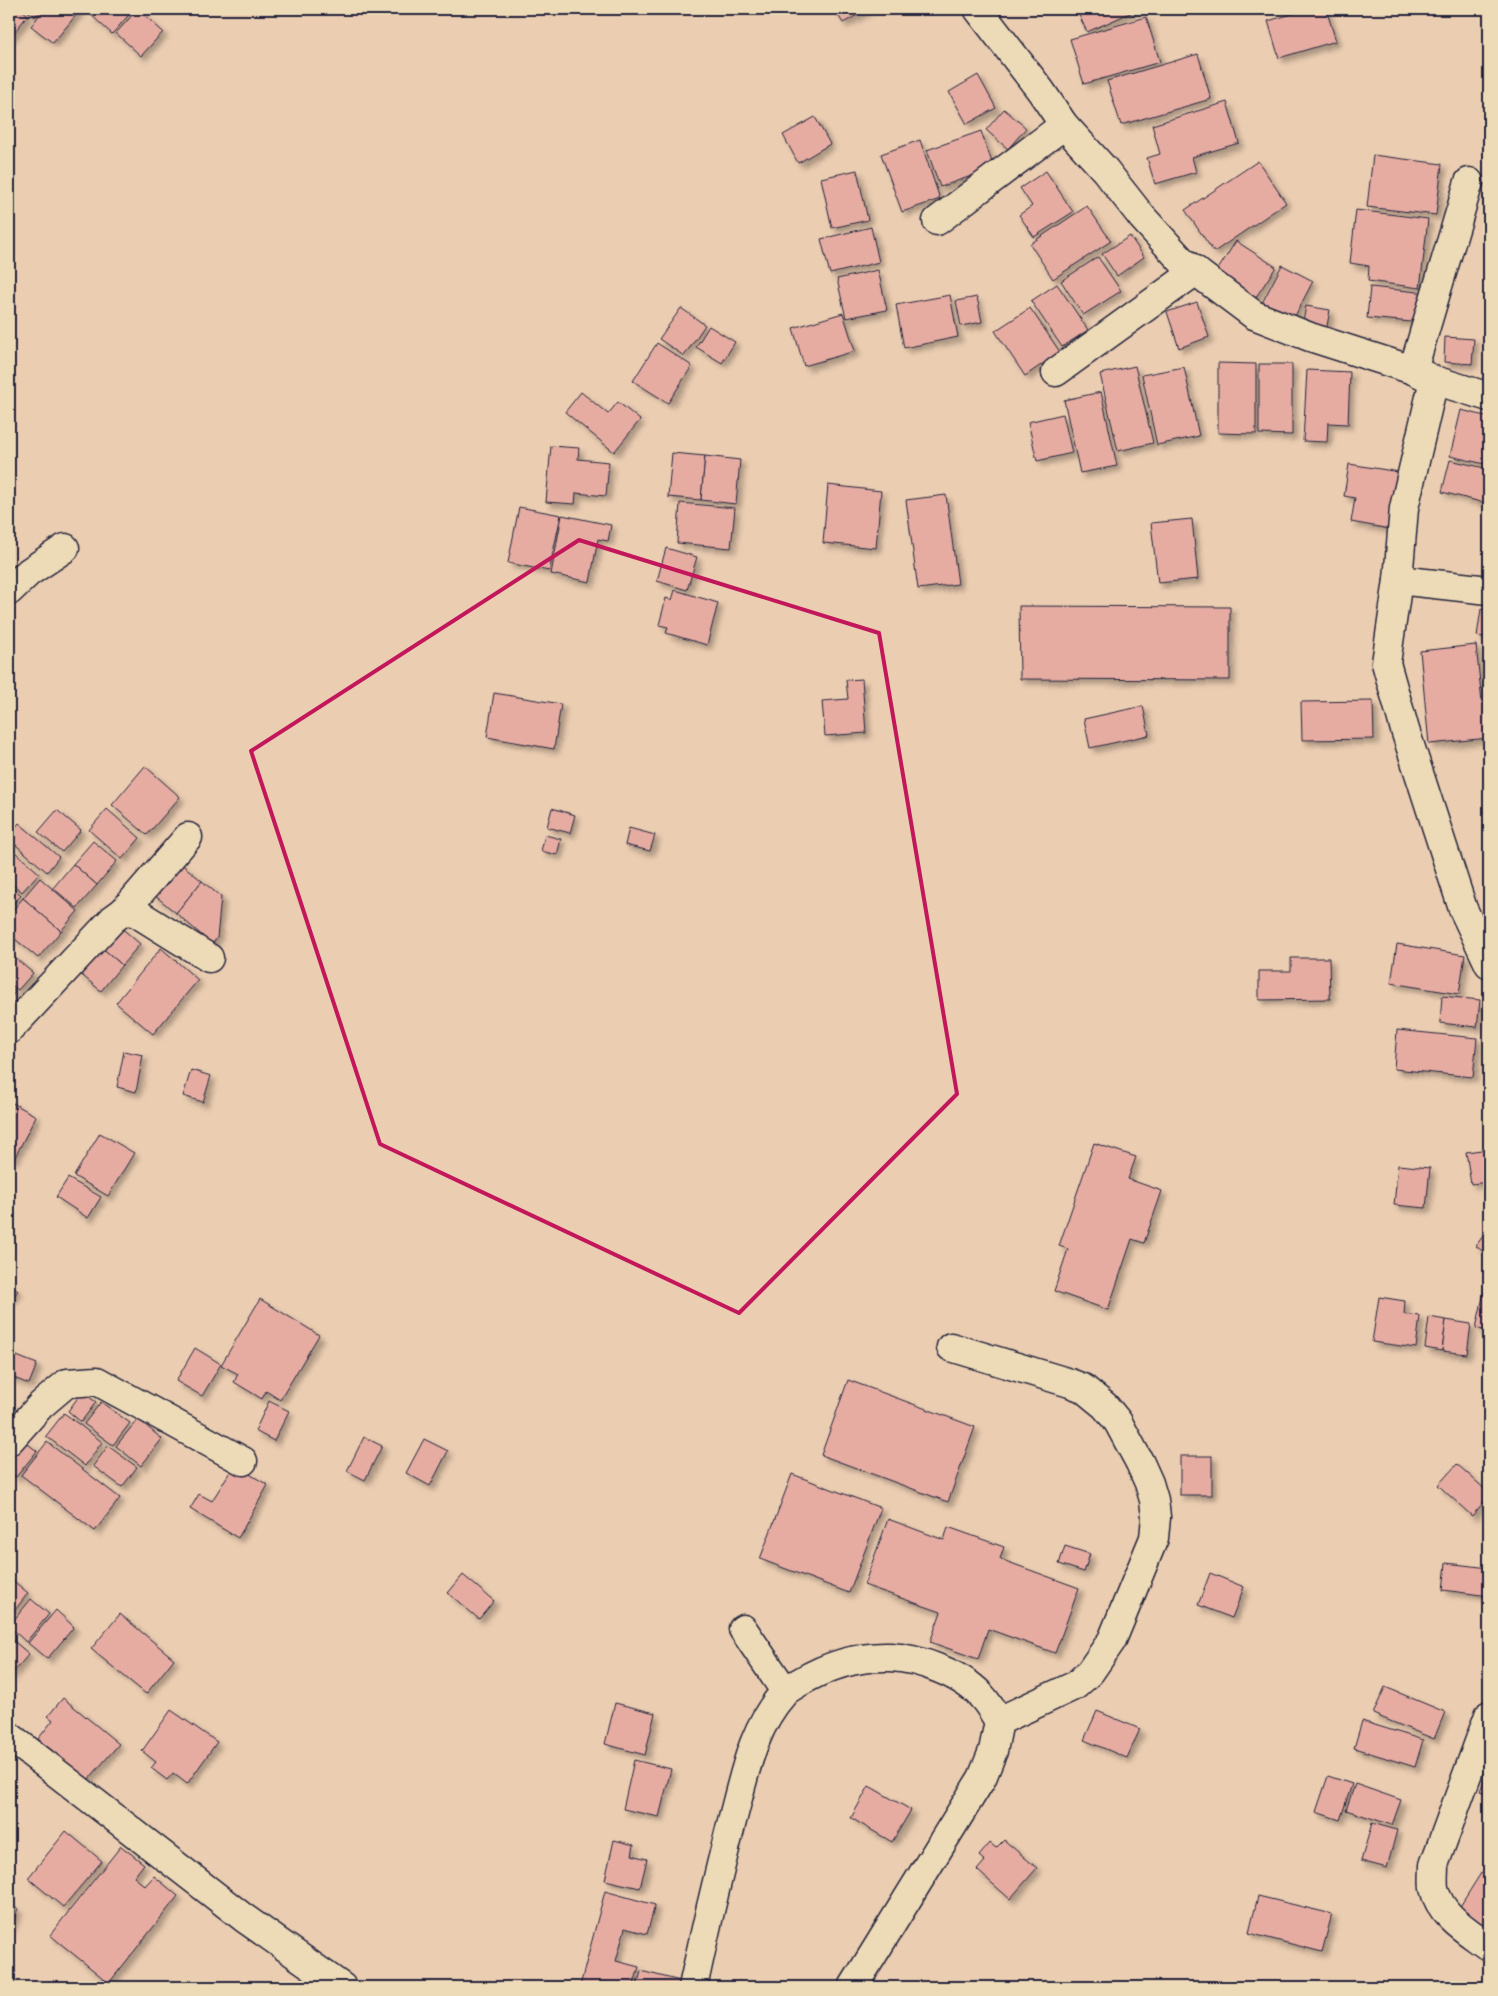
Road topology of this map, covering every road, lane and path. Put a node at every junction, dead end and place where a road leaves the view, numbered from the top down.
1 (978, 9) edge
2 (1064, 125) junction
3 (1469, 182) dead end
4 (937, 221) dead end
5 (1196, 271) junction
6 (1056, 372) dead end
7 (1424, 375) junction
8 (1489, 397) edge
9 (65, 548) dead end
10 (1398, 580) junction
11 (1489, 590) edge
12 (9, 591) edge
13 (188, 837) dead end
14 (124, 911) junction
15 (209, 958) dead end
16 (1489, 964) edge
17 (9, 1030) edge
18 (951, 1347) dead end
19 (9, 1441) edge
20 (244, 1461) dead end
21 (742, 1630) dead end
22 (785, 1691) junction
23 (1489, 1715) edge
24 (999, 1721) junction
25 (9, 1736) edge
26 (1489, 1947) edge
27 (342, 1987) edge
28 (693, 1987) edge
29 (853, 1987) edge

1 - 2 street
2 - 4 street
2 - 5 street
3 - 7 street
5 - 6 street
5 - 7 street
7 - 8 street
7 - 10 street
9 - 12 street
10 - 11 street
10 - 16 street
13 - 14 street
14 - 15 street
14 - 17 street
18 - 24 street
19 - 20 street
21 - 22 street
22 - 24 street
22 - 28 street
23 - 26 street
24 - 29 street
25 - 27 street

